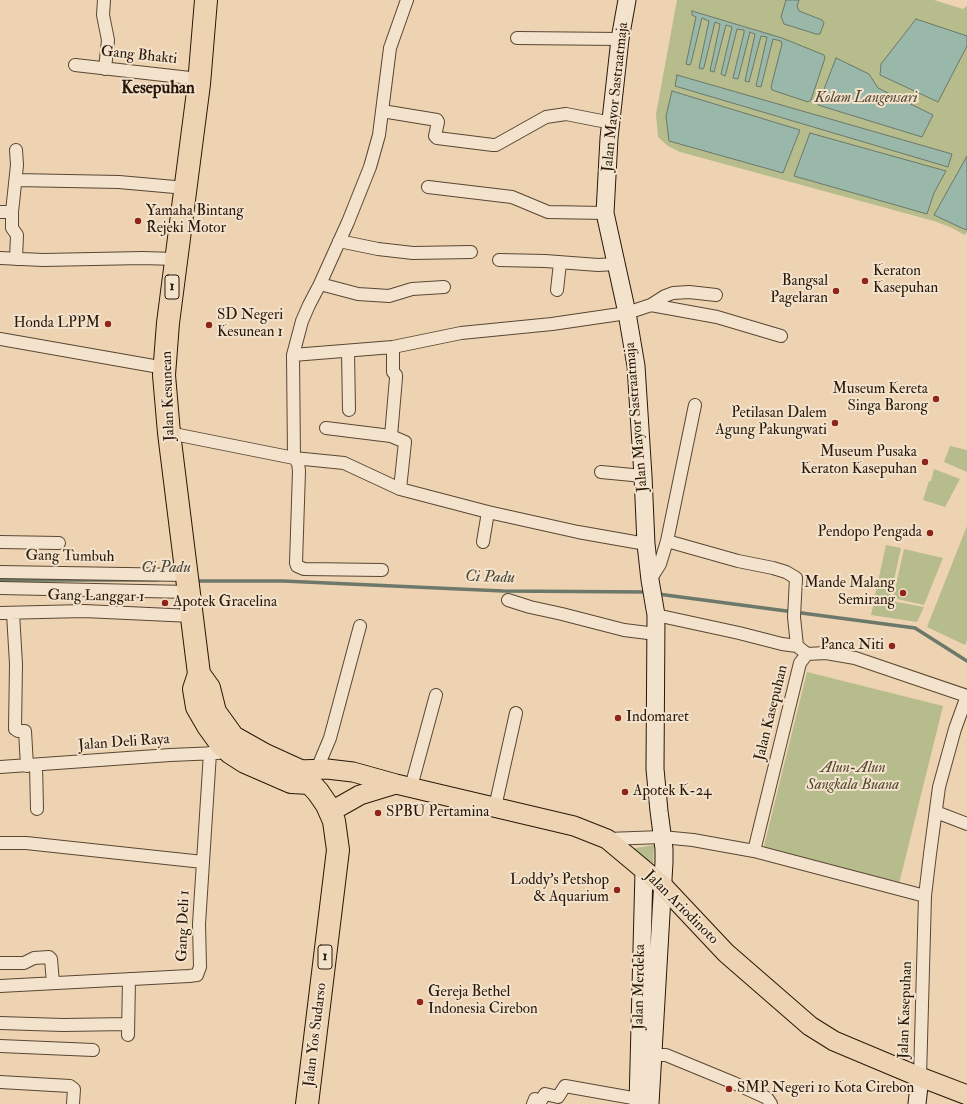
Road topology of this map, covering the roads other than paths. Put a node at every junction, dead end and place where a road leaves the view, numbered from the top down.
1 (104, 0) edge
2 (206, 0) edge
3 (407, 0) edge
4 (627, 0) edge
5 (517, 38) dead end
6 (620, 39) junction
7 (75, 65) dead end
8 (105, 69) junction
9 (199, 79) junction
10 (382, 111) junction
11 (612, 123) junction
12 (16, 150) dead end
13 (16, 180) junction
14 (428, 186) dead end
15 (186, 188) junction
16 (6, 212) edge
17 (605, 213) junction
18 (339, 241) junction
19 (471, 252) dead end
20 (0, 258) edge
21 (16, 259) junction
22 (175, 259) junction
23 (499, 260) dead end
24 (560, 263) junction
25 (616, 264) junction
26 (320, 284) junction
27 (444, 287) dead end
28 (557, 290) dead end
29 (716, 295) dead end
30 (651, 305) junction
31 (627, 313) junction
32 (781, 336) dead end
33 (0, 339) edge
34 (393, 347) junction
35 (348, 351) junction
36 (293, 355) junction
37 (165, 368) junction
38 (695, 405) dead end
39 (349, 410) dead end
40 (326, 428) dead end
41 (169, 433) junction
42 (391, 436) junction
43 (294, 458) junction
44 (601, 472) dead end
45 (643, 476) junction
46 (400, 489) junction
47 (488, 512) junction
48 (667, 541) junction
49 (0, 542) edge
50 (483, 542) dead end
51 (59, 543) dead end
52 (646, 544) junction
53 (382, 570) dead end
54 (0, 572) edge
55 (650, 580) junction
56 (188, 584) junction
57 (0, 588) edge
58 (508, 600) dead end
59 (656, 610) junction
60 (0, 613) edge
61 (14, 613) junction
62 (192, 621) junction
63 (360, 626) dead end
64 (656, 634) junction
65 (797, 646) junction
66 (807, 654) junction
67 (436, 695) dead end
68 (967, 696) edge
69 (516, 713) dead end
70 (231, 751) junction
71 (32, 766) junction
72 (0, 767) edge
73 (308, 774) junction
74 (404, 786) junction
75 (495, 807) junction
76 (37, 809) dead end
77 (330, 812) junction
78 (936, 812) junction
79 (967, 824) edge
80 (662, 837) junction
81 (607, 839) junction
82 (0, 843) edge
83 (754, 851) junction
84 (203, 862) junction
85 (644, 871) junction
86 (662, 885) junction
87 (925, 896) junction
88 (0, 963) edge
89 (129, 980) junction
90 (54, 983) junction
91 (0, 986) edge
92 (0, 1023) edge
93 (0, 1046) edge
94 (93, 1050) dead end
95 (653, 1054) junction
96 (920, 1077) junction
97 (0, 1082) edge
98 (967, 1095) edge
99 (642, 1102) edge
100 (73, 1104) edge
101 (307, 1104) edge
102 (533, 1104) edge
103 (771, 1104) edge
104 (917, 1104) edge

1 - 8 street
2 - 9 highway, Jalan Kesunean / 1
3 - 10 street
4 - 6 street, Jalan Mayor Sastraatmaja
5 - 6 street
6 - 11 street, Jalan Mayor Sastraatmaja
7 - 8 street, Gang Bhakti
8 - 9 street, Gang Bhakti
9 - 15 highway, Jalan Kesunean / 1
10 - 11 street
10 - 18 street
11 - 17 street, Jalan Mayor Sastraatmaja
12 - 13 street
13 - 15 street
13 - 16 street
14 - 17 street
15 - 22 highway, Jalan Kesunean / 1
16 - 21 street
17 - 25 street, Jalan Mayor Sastraatmaja
18 - 19 street
18 - 26 street
20 - 21 street
21 - 22 street
22 - 37 highway, Jalan Kesunean / 1
23 - 24 street
24 - 25 street
24 - 28 street
25 - 31 street, Jalan Mayor Sastraatmaja
26 - 27 street
26 - 36 street
29 - 30 street
30 - 31 street
30 - 32 street
31 - 34 street
31 - 45 street, Jalan Mayor Sastraatmaja
33 - 37 street
34 - 35 street
34 - 42 street
35 - 36 street
35 - 39 street
36 - 43 street
37 - 41 highway, Jalan Kesunean / 1
38 - 48 street
40 - 42 street
41 - 43 street
41 - 56 highway, Jalan Kesunean / 1
42 - 46 street
43 - 46 street
43 - 53 street
44 - 45 street
45 - 52 street, Jalan Mayor Sastraatmaja
46 - 47 street
47 - 50 street
47 - 52 street
48 - 55 street
48 - 65 street
49 - 51 street
52 - 55 street, Jalan Mayor Sastraatmaja
54 - 56 street, Gang Tumbuh
55 - 59 street, Jalan Mayor Sastraatmaja
56 - 57 street
56 - 62 highway, Jalan Kesunean / 1
58 - 64 street
59 - 64 street, Jalan Mayor Sastraatmaja
59 - 65 street
60 - 61 street, Gang Langgar 1
61 - 62 street, Gang Langgar 1
61 - 71 street
62 - 70 highway, 1
63 - 73 street
64 - 80 street, Jalan Mayor Sastraatmaja
65 - 66 street
66 - 68 street, Jalan Kasepuhan
66 - 83 street, Jalan Kasepuhan
67 - 74 street
68 - 78 street, Jalan Kasepuhan
69 - 75 street
70 - 71 street, Jalan Deli Raya
70 - 73 highway, 1
70 - 84 street, Gang Deli 1
71 - 72 street, Jalan Deli Raya
71 - 76 street
73 - 74 main road, Jalan Ariodinoto
73 - 77 highway, Jalan Yos Sudarso / 1
74 - 75 main road, Jalan Ariodinoto
74 - 77 main road
75 - 81 main road, Jalan Ariodinoto
77 - 101 highway, Jalan Yos Sudarso / 1
78 - 79 street
78 - 87 street, Jalan Kasepuhan
80 - 81 street
80 - 83 street
80 - 86 street, Jalan Merdeka
81 - 85 main road, Jalan Ariodinoto
82 - 84 street
83 - 87 street
84 - 89 street, Gang Deli 1
85 - 86 main road, Jalan Ariodinoto
85 - 99 street, Jalan Merdeka
86 - 95 street, Jalan Merdeka
86 - 96 main road, Jalan Ariodinoto
87 - 96 street, Jalan Kasepuhan
88 - 90 street
89 - 90 street, Gang Deli 1
89 - 92 street
90 - 91 street, Gang Deli 1
93 - 94 street
95 - 99 street, Jalan Merdeka
95 - 103 street
96 - 98 main road, Jalan Ariodinoto
96 - 104 street
97 - 100 street
99 - 102 street

